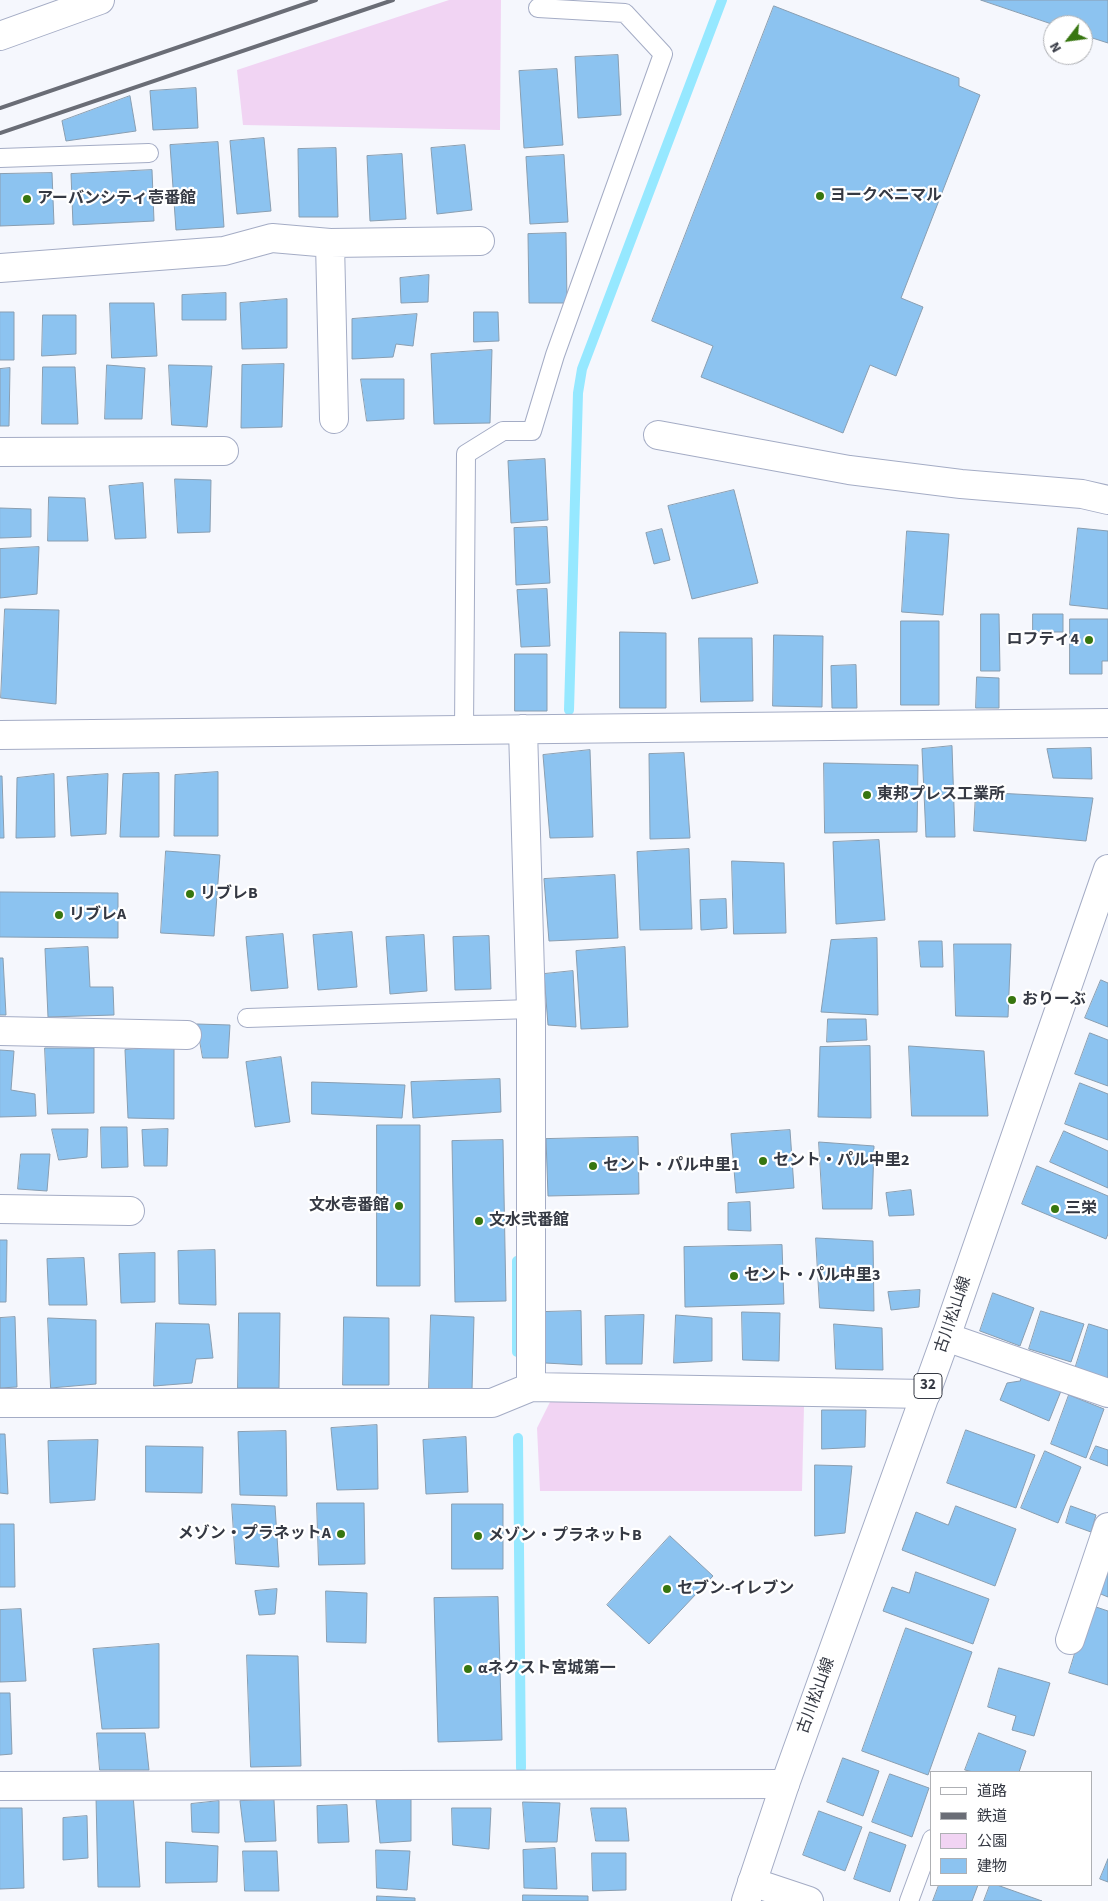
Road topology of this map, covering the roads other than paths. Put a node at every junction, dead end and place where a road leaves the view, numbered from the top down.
1 (100, 0) edge
2 (538, 8) dead end
3 (0, 36) edge
4 (149, 153) dead end
5 (0, 158) edge
6 (480, 240) dead end
7 (330, 243) junction
8 (0, 268) edge
9 (334, 419) dead end
10 (658, 435) dead end
11 (224, 451) dead end
12 (0, 452) edge
13 (1108, 500) edge
14 (1108, 722) edge
15 (523, 729) junction
16 (464, 730) junction
17 (0, 735) edge
18 (1108, 869) edge
19 (531, 1009) junction
20 (247, 1018) dead end
21 (0, 1031) edge
22 (187, 1035) dead end
23 (0, 1210) edge
24 (130, 1211) dead end
25 (946, 1337) junction
26 (531, 1387) junction
27 (1108, 1393) edge
28 (926, 1394) junction
29 (0, 1404) edge
30 (1108, 1527) edge
31 (1070, 1640) dead end
32 (786, 1784) junction
33 (0, 1786) edge
34 (930, 1844) edge
35 (749, 1891) edge
36 (809, 1901) edge
37 (909, 1901) edge

1 - 3 street
2 - 16 lane
4 - 5 lane
6 - 7 street
7 - 8 street
7 - 9 street
10 - 13 street
11 - 12 street
14 - 15 street
15 - 16 street
15 - 19 street
16 - 17 street
18 - 25 street, 古川松山線 / 32
19 - 20 lane
19 - 26 street
21 - 22 street
23 - 24 street
25 - 27 street
25 - 28 street, 古川松山線 / 32
26 - 28 street
26 - 29 street
28 - 32 street, 古川松山線 / 32
30 - 31 street
32 - 33 street
32 - 35 street, 古川松山線 / 32
34 - 37 lane
35 - 36 street

